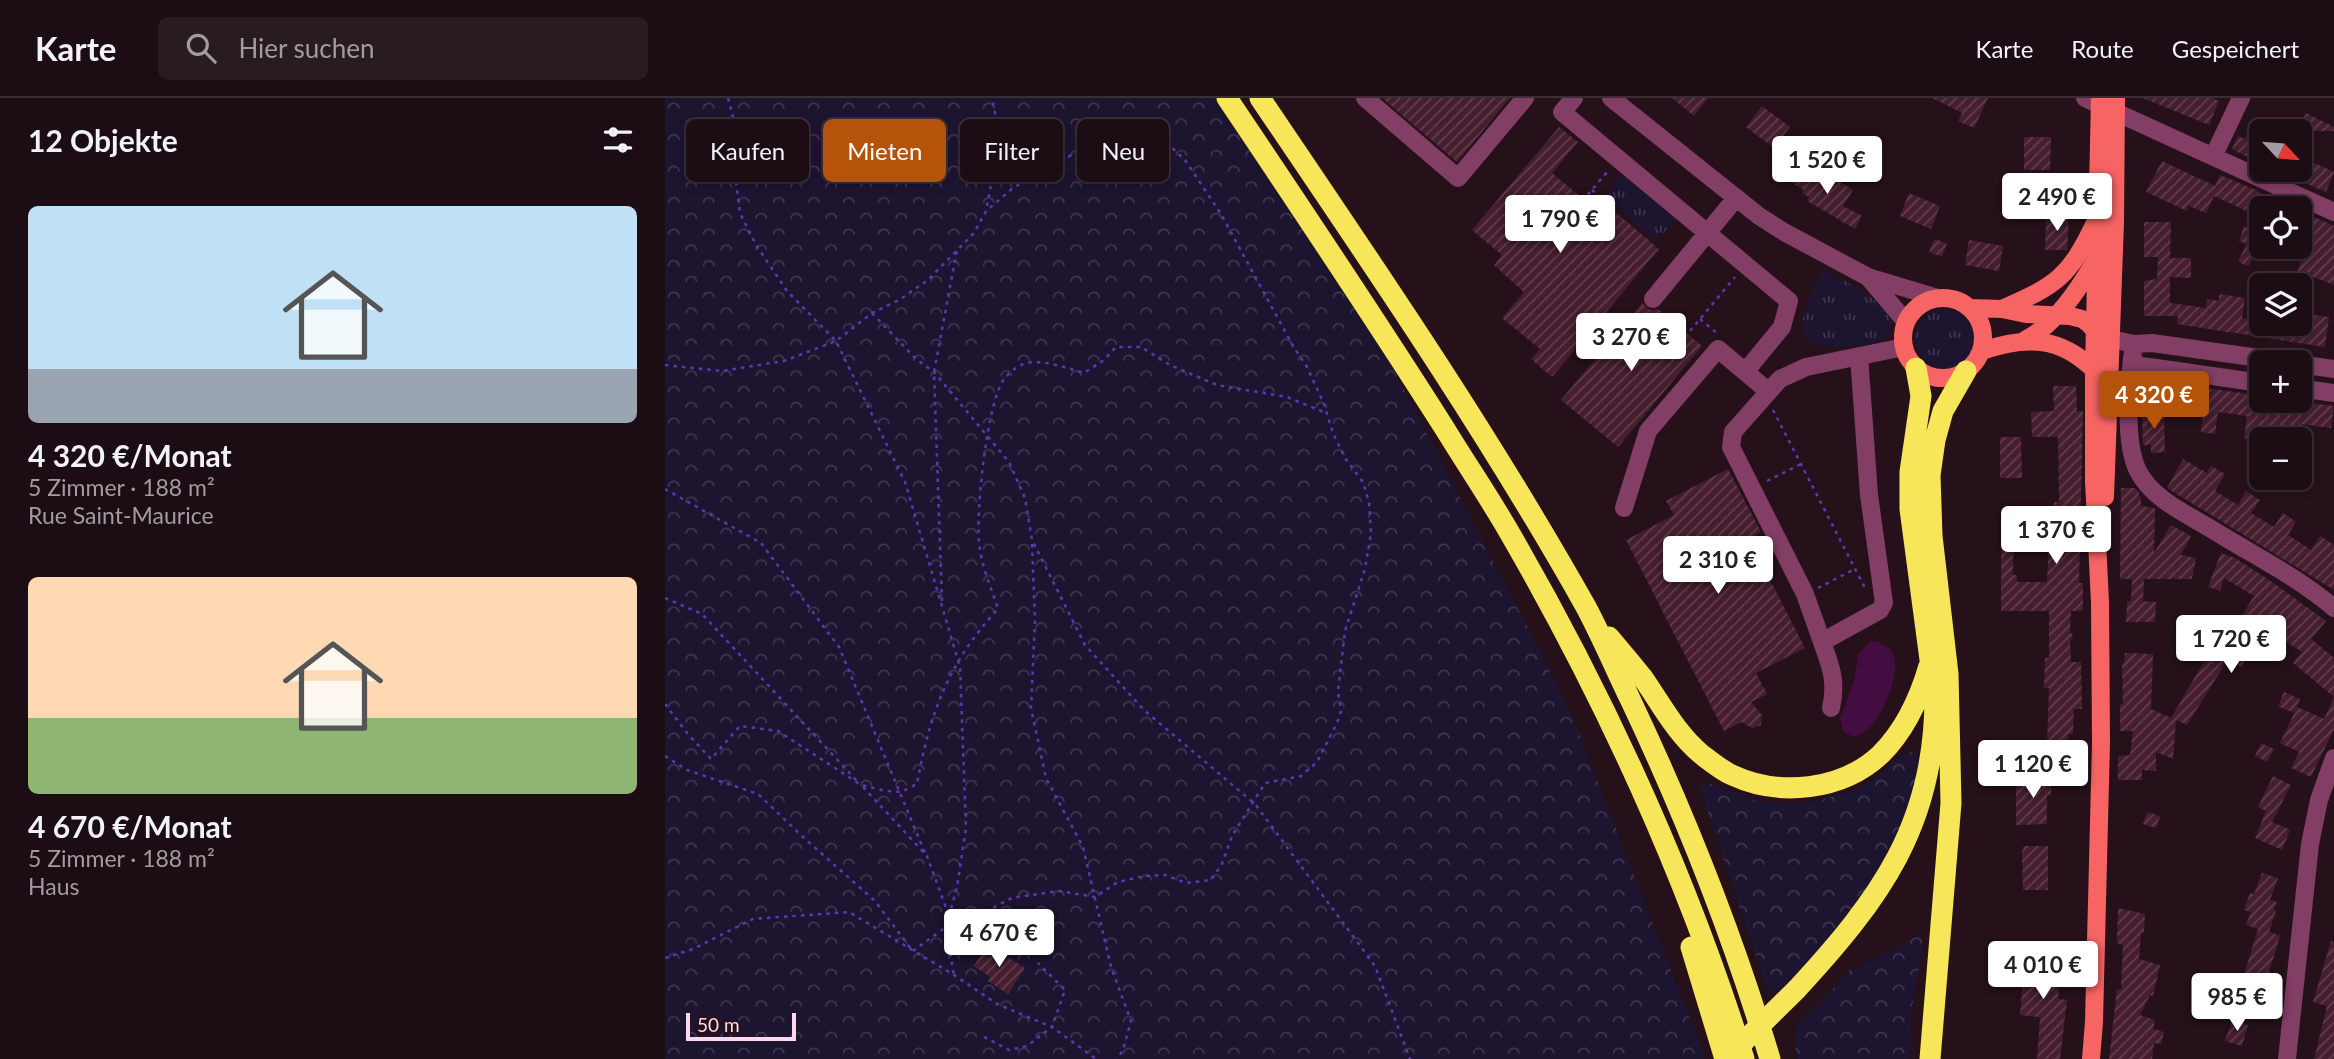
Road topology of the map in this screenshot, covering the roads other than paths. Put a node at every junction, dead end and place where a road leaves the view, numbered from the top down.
1 (1227, 98) edge
2 (1260, 98) edge
3 (1525, 98) edge
4 (1574, 98) edge
5 (1611, 98) edge
6 (2241, 98) edge
7 (1367, 99) edge
8 (2103, 102) edge
9 (2214, 155) junction
10 (1736, 198) junction
11 (2334, 212) edge
12 (2106, 219) junction
13 (1707, 233) junction
14 (2097, 258) junction
15 (1868, 277) junction
16 (1938, 298) junction
17 (1653, 299) dead end
18 (1971, 308) junction
19 (2002, 309) junction
20 (2056, 315) junction
21 (1906, 322) junction
22 (2095, 330) junction
23 (2025, 340) junction
24 (2111, 340) junction
25 (1904, 347) junction
26 (1982, 351) junction
27 (2133, 352) junction
28 (1859, 356) junction
29 (2249, 357) edge
30 (2111, 359) junction
31 (2312, 366) edge
32 (1916, 368) junction
33 (2334, 369) edge
34 (2094, 370) junction
35 (1966, 371) junction
36 (1745, 372) junction
37 (2249, 381) edge
38 (2312, 390) edge
39 (2334, 393) edge
40 (1765, 394) junction
41 (1624, 508) dead end
42 (2100, 602) junction
43 (2334, 608) edge
44 (1587, 609) junction
45 (1822, 642) junction
46 (1932, 657) junction
47 (1831, 708) dead end
48 (1950, 718) junction
49 (2334, 758) edge
50 (1677, 873) junction
51 (1800, 992) junction
52 (1725, 1059) edge
53 (1737, 1059) edge
54 (1744, 1059) edge
55 (1770, 1059) edge
56 (1930, 1059) edge
57 (2091, 1059) edge
58 (2287, 1059) edge

1 - 50 highway
2 - 44 highway
3 - 7 street
4 - 13 street
5 - 10 street
6 - 9 street
8 - 9 street
8 - 12 main road
9 - 11 street
10 - 13 street
10 - 15 street
12 - 14 main road
12 - 19 main road
12 - 24 main road
13 - 17 street
13 - 36 street
14 - 20 main road
14 - 22 main road
15 - 16 street
15 - 21 street
16 - 18 main road
16 - 21 main road
18 - 19 main road
18 - 26 main road
19 - 20 main road
20 - 22 main road
20 - 23 main road
21 - 25 main road
22 - 30 main road
22 - 34 main road
23 - 26 main road
23 - 34 main road
24 - 27 street
24 - 30 main road
25 - 28 street
25 - 32 main road
26 - 35 main road
27 - 29 street
27 - 37 street
27 - 43 street
28 - 40 street
28 - 45 street
30 - 42 main road
31 - 33 street
32 - 35 main road
32 - 46 highway
34 - 42 main road
35 - 48 highway
36 - 40 street
36 - 41 street
38 - 39 street
40 - 45 street
42 - 57 main road
44 - 46 highway
44 - 55 highway
45 - 47 street
46 - 51 highway
48 - 51 highway
48 - 56 highway
49 - 58 street
50 - 52 highway
50 - 54 highway
51 - 52 highway, bridge
51 - 53 highway

